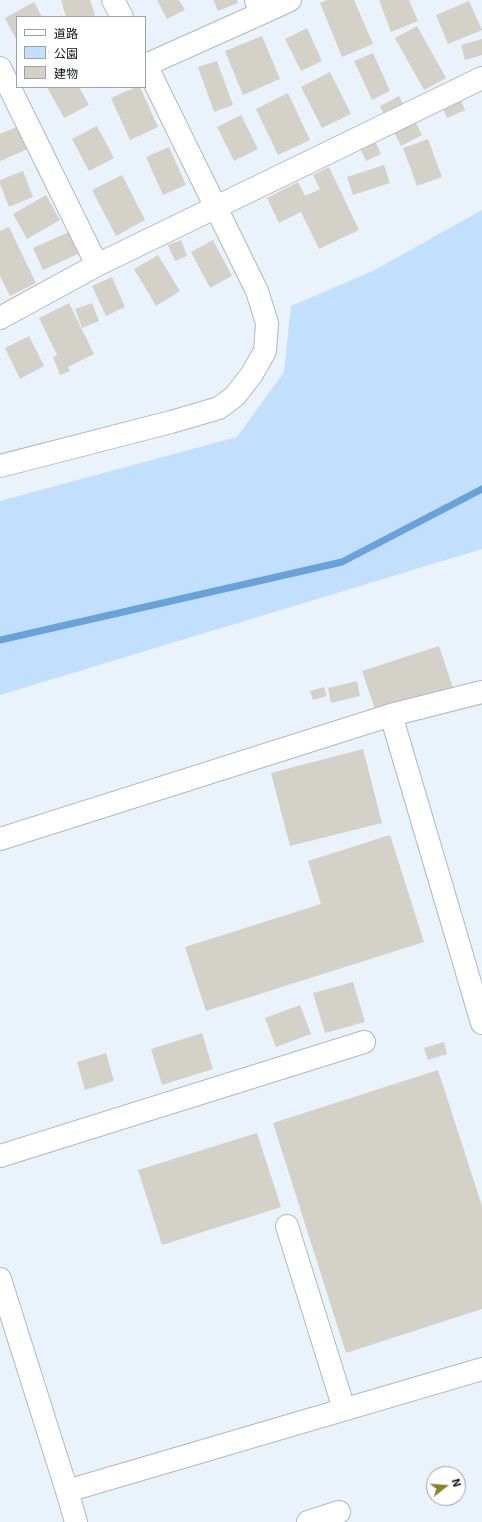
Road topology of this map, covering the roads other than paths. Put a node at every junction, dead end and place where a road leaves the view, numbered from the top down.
1 (113, 0) edge
2 (290, 0) edge
3 (259, 7) edge
4 (121, 16) edge
5 (146, 64) edge
6 (0, 68) edge
7 (482, 78) edge
8 (216, 207) junction
9 (97, 265) junction
10 (0, 318) edge
11 (0, 466) edge
12 (482, 692) edge
13 (391, 715) junction
14 (0, 840) edge
15 (482, 1023) edge
16 (364, 1042) dead end
17 (0, 1156) edge
18 (287, 1226) dead end
19 (0, 1279) edge
20 (482, 1369) edge
21 (344, 1409) junction
22 (67, 1491) junction
23 (339, 1512) dead end
24 (76, 1522) edge
25 (308, 1522) edge

1 - 4 street
2 - 3 street
3 - 5 street
5 - 8 street
6 - 9 street
7 - 8 street
8 - 9 street
8 - 11 street
9 - 10 street
12 - 13 street
13 - 14 street
13 - 15 street
16 - 17 street
18 - 21 street
19 - 22 street
20 - 21 street
21 - 22 street
22 - 24 street
23 - 25 street

